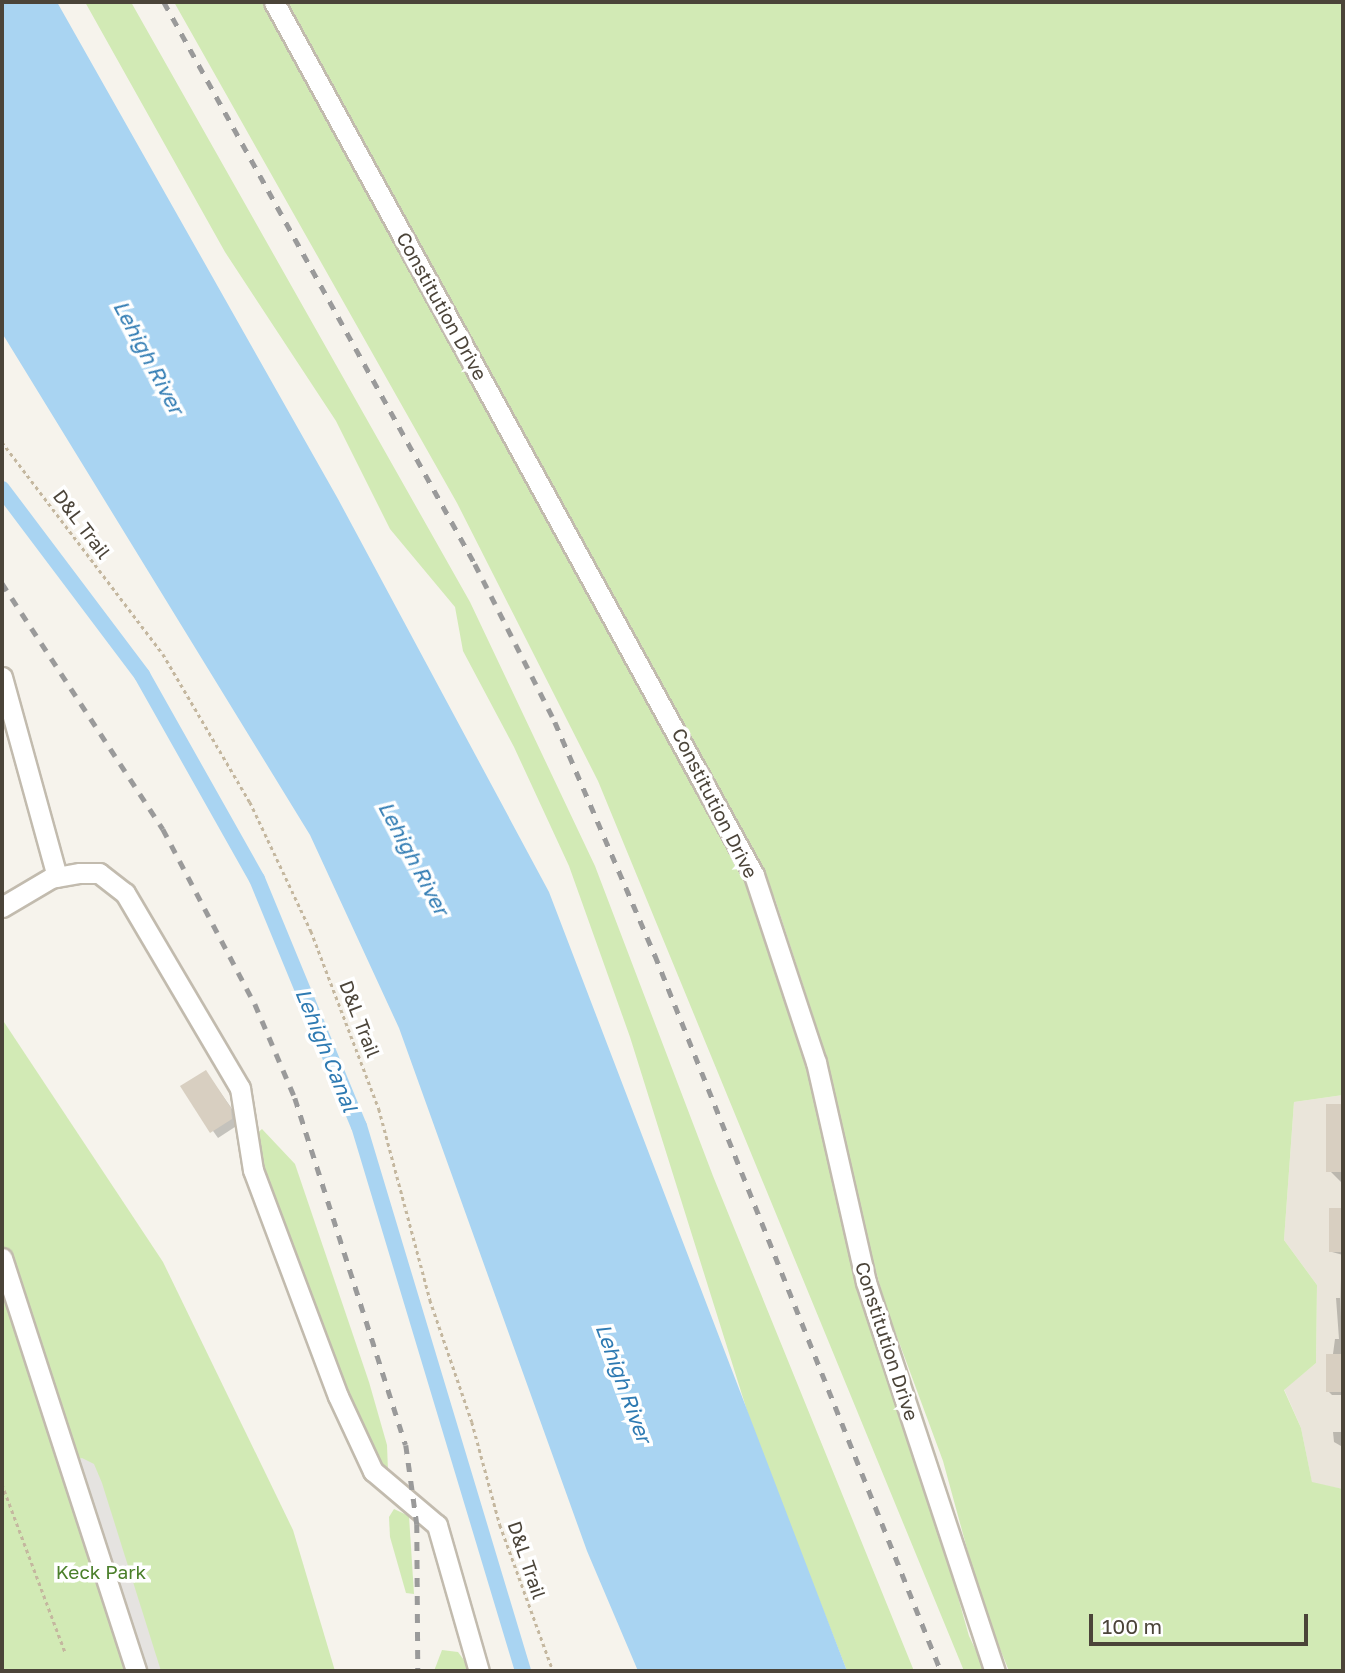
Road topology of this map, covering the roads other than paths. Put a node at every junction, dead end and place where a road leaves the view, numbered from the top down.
1 (274, 2) edge
2 (2, 677) edge
3 (57, 877) junction
4 (2, 907) edge
5 (2, 1258) edge
6 (136, 1671) edge
7 (479, 1671) edge
8 (995, 1671) edge

1 - 8 street, Constitution Drive
2 - 3 street
3 - 4 street
3 - 7 street
5 - 6 street

